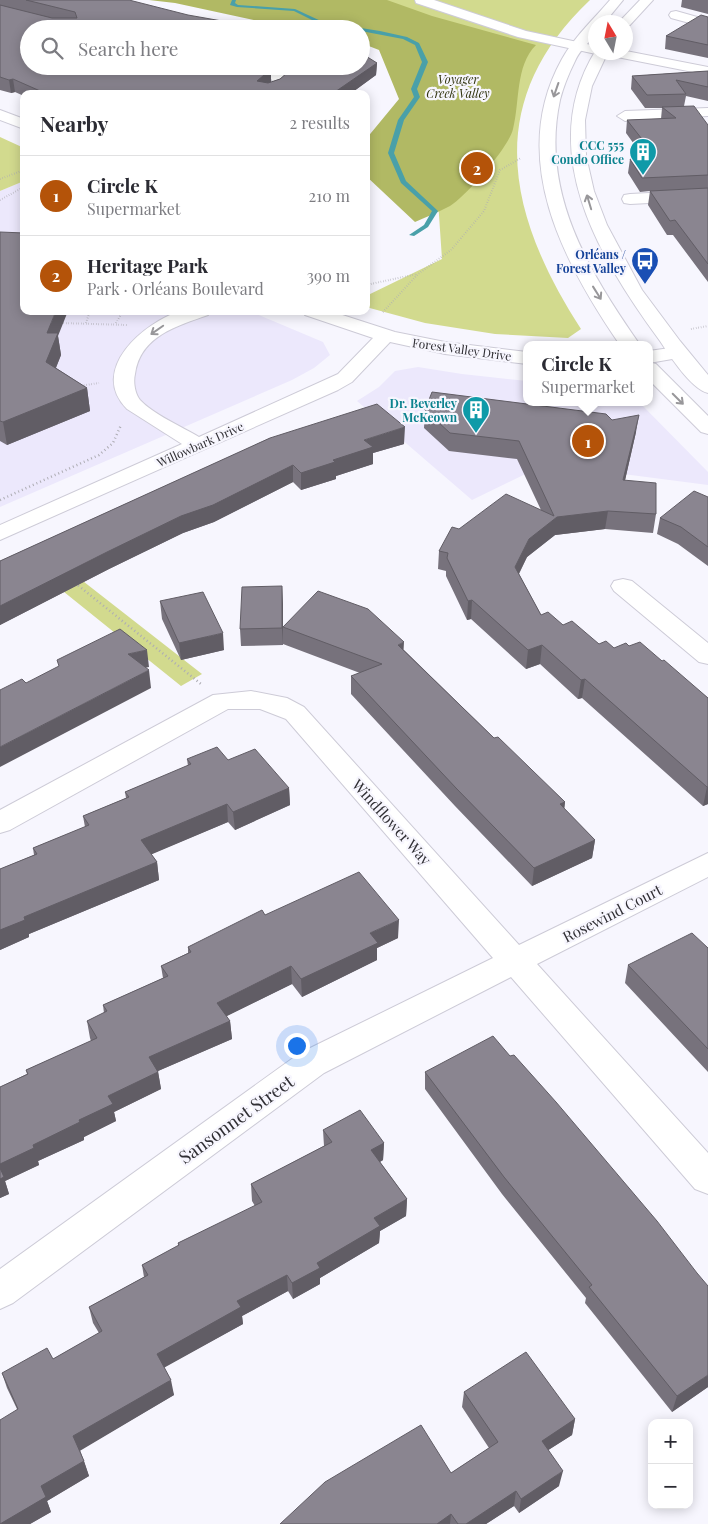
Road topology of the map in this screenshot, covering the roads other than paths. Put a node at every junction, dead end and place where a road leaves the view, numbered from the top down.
1 (420, 0) edge
2 (617, 0) edge
3 (647, 0) edge
4 (604, 15) edge
5 (632, 15) edge
6 (676, 16) dead end
7 (708, 24) edge
8 (588, 35) edge
9 (578, 47) junction
10 (588, 49) edge
11 (633, 56) edge
12 (597, 60) edge
13 (705, 68) edge
14 (275, 75) edge
15 (272, 90) edge
16 (708, 112) edge
17 (0, 114) edge
18 (625, 116) dead end
19 (20, 123) edge
20 (708, 194) edge
21 (630, 199) dead end
22 (188, 315) edge
23 (324, 315) edge
24 (376, 332) junction
25 (628, 341) edge
26 (677, 353) junction
27 (653, 356) edge
28 (523, 358) edge
29 (653, 372) edge
30 (708, 387) edge
31 (708, 428) edge
32 (198, 445) junction
33 (0, 533) edge
34 (623, 586) dead end
35 (708, 656) edge
36 (0, 823) edge
37 (708, 864) edge
38 (516, 962) junction
39 (708, 1178) edge
40 (0, 1291) edge

1 - 9 street
2 - 4 street
3 - 5 street
6 - 7 street
8 - 9 street
9 - 10 street
9 -> 25 street
11 - 13 street
26 -> 12 street
14 - 15 street
16 - 18 street
17 - 19 street
20 - 21 street
22 -> 32 street
23 - 24 street, Forest Valley Drive
24 - 28 street, Forest Valley Drive
24 - 32 street, Willowbark Drive
26 - 27 street
26 - 30 street
29 -> 31 street
32 - 33 street, Willowbark Drive
34 - 35 street
36 - 38 street, Windflower Way
37 - 38 street, Rosewind Court
38 - 39 street, Windflower Way
38 - 40 street, Sansonnet Street

